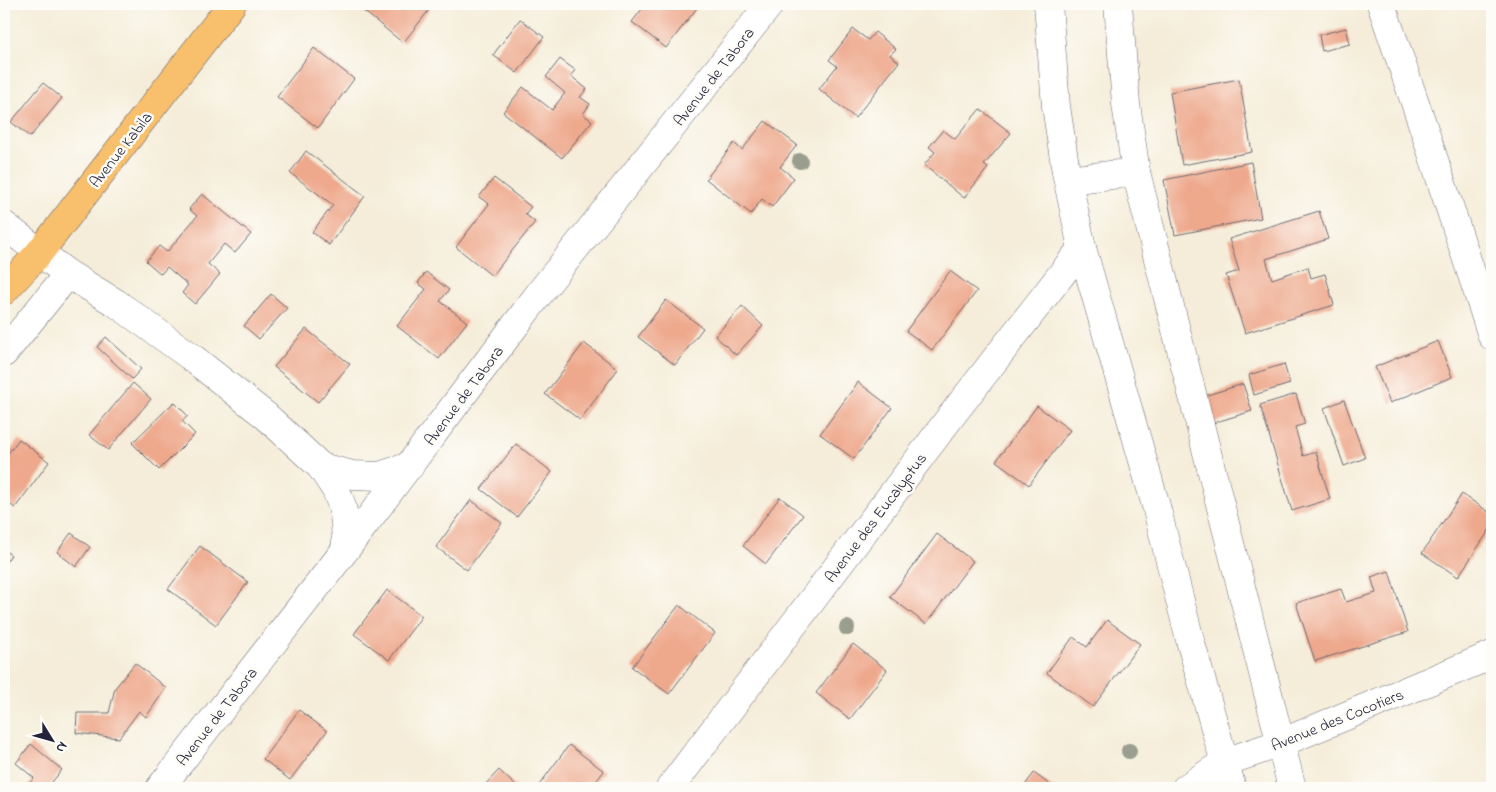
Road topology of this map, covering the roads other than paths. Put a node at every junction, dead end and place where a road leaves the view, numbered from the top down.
1 (232, 4) edge
2 (770, 4) edge
3 (1048, 4) edge
4 (1118, 4) edge
5 (1381, 4) edge
6 (1136, 172) junction
7 (1068, 180) junction
8 (4, 225) edge
9 (1082, 248) junction
10 (39, 253) junction
11 (68, 274) junction
12 (4, 291) edge
13 (1492, 336) edge
14 (4, 353) edge
15 (410, 466) junction
16 (321, 467) junction
17 (346, 549) junction
18 (1492, 655) edge
19 (1281, 743) junction
20 (1225, 762) junction
21 (160, 788) edge
22 (670, 788) edge
23 (1186, 788) edge
24 (1232, 788) edge
25 (1292, 788) edge

1 - 10 highway, Avenue Kabila
2 - 15 street, Avenue de Tabora
3 - 7 street
4 - 6 street
5 - 13 street
6 - 7 street
6 - 19 street
7 - 9 street
8 - 10 street
9 - 20 street
9 - 22 street, Avenue des Eucalyptus
10 - 11 street
10 - 12 highway, Avenue Kabila
11 - 14 street
11 - 16 street
15 - 16 street
15 - 17 street, Avenue de Tabora
16 - 17 street
17 - 21 street, Avenue de Tabora
18 - 19 street, Avenue des Cocotiers
19 - 20 street, Avenue des Cocotiers
19 - 25 street
20 - 23 street, Avenue des Cocotiers
20 - 24 street

